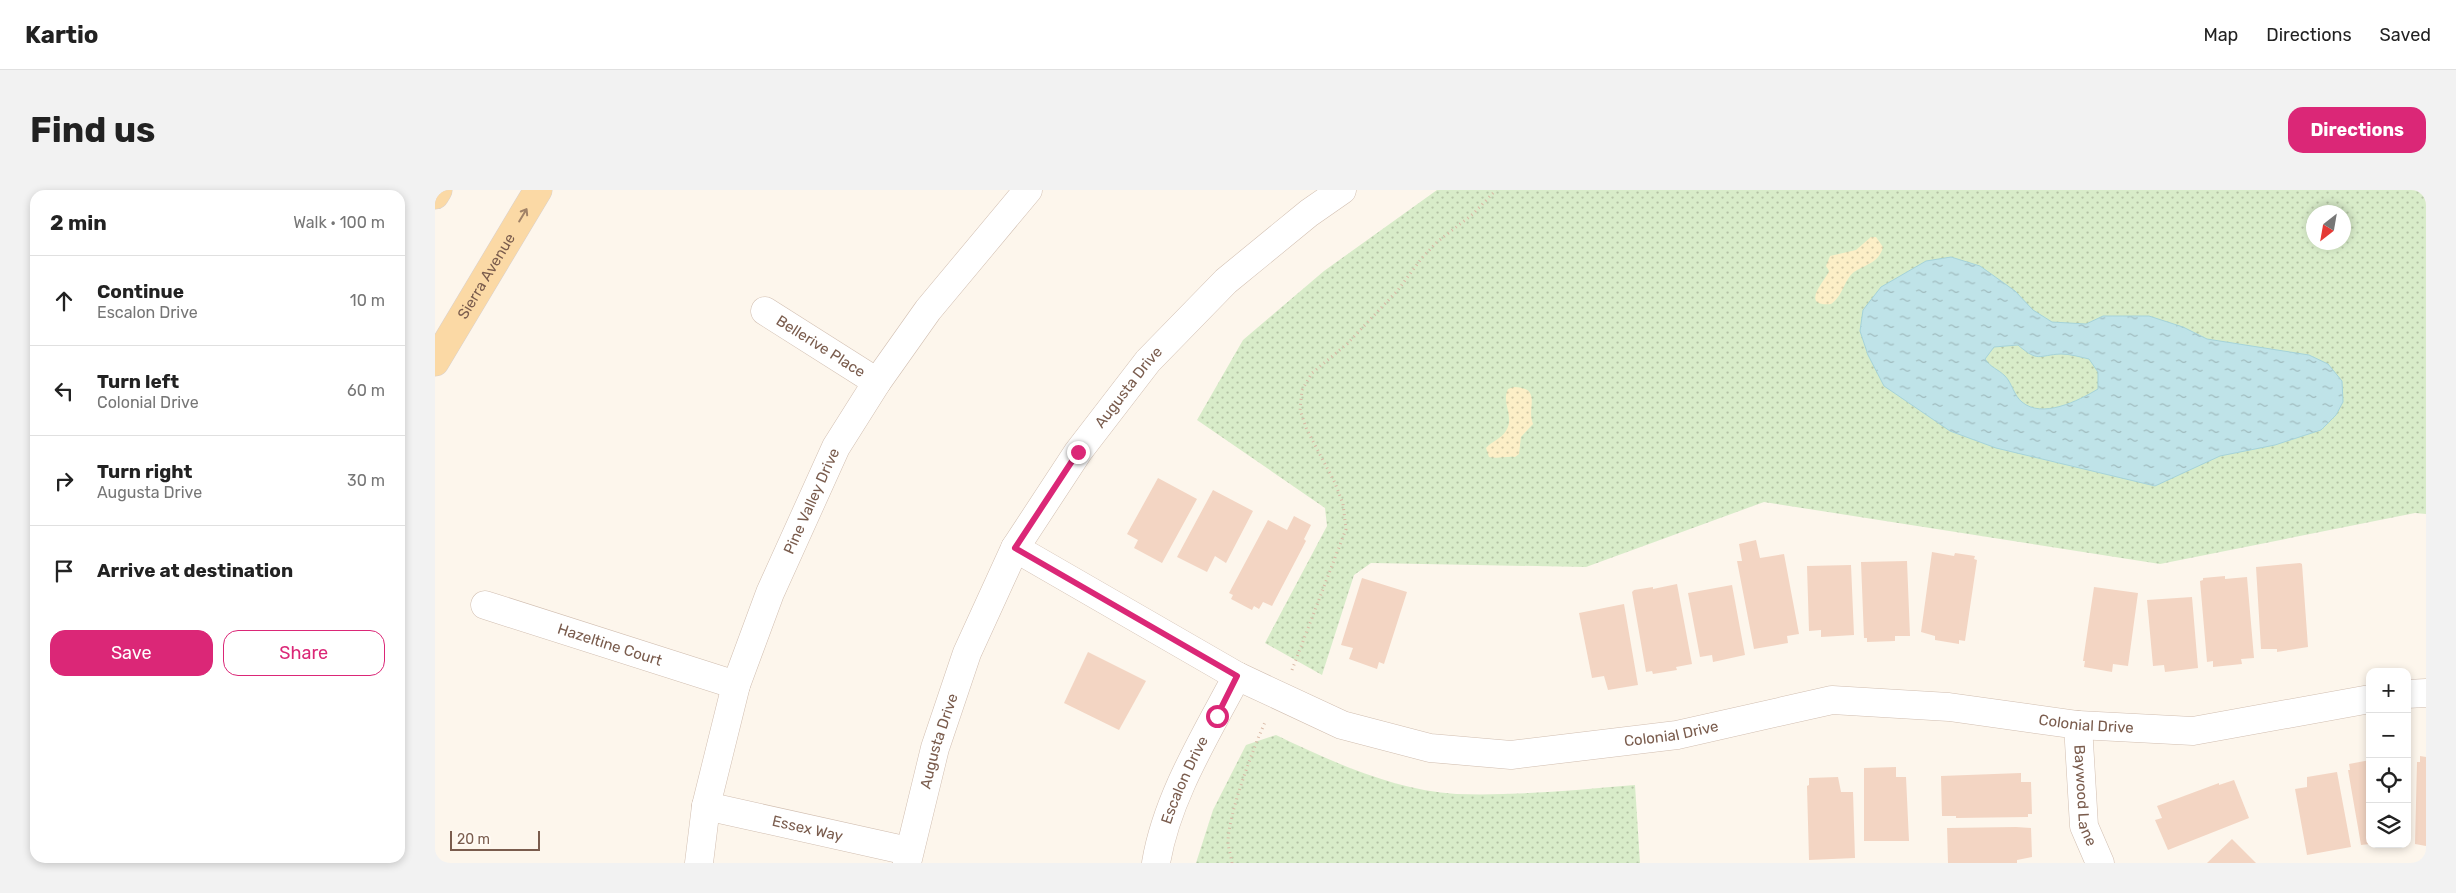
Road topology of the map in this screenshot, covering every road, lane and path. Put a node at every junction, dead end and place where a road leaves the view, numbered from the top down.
1 (438, 190) edge
2 (538, 190) edge
3 (1028, 190) edge
4 (1342, 190) edge
5 (1496, 190) edge
6 (435, 195) edge
7 (765, 311) dead end
8 (435, 362) edge
9 (877, 382) junction
10 (1015, 548) junction
11 (485, 605) dead end
12 (1297, 661) dead end
13 (1237, 676) junction
14 (736, 685) junction
15 (2426, 693) edge
16 (2411, 694) edge
17 (2366, 701) edge
18 (2078, 725) junction
19 (1257, 741) dead end
20 (706, 806) junction
21 (907, 857) edge
22 (699, 863) edge
23 (1156, 863) edge
24 (1232, 863) edge
25 (2100, 863) edge

1 - 6 main road
8 -> 2 main road, Sierra Avenue
3 - 9 street, Pine Valley Drive
4 - 10 street, Augusta Drive
5 - 12 path
7 - 9 street, Bellerive Place
9 - 14 street, Pine Valley Drive
10 - 13 street, Colonial Drive
10 - 21 street, Augusta Drive
11 - 14 street, Hazeltine Court
13 - 18 street, Colonial Drive
13 - 23 street, Escalon Drive
14 - 20 street, Pine Valley Drive
15 - 16 street
17 - 18 street, Colonial Drive
18 - 25 street, Baywood Lane
19 - 24 path
20 - 21 street, Essex Way
20 - 22 street, Pine Valley Drive

